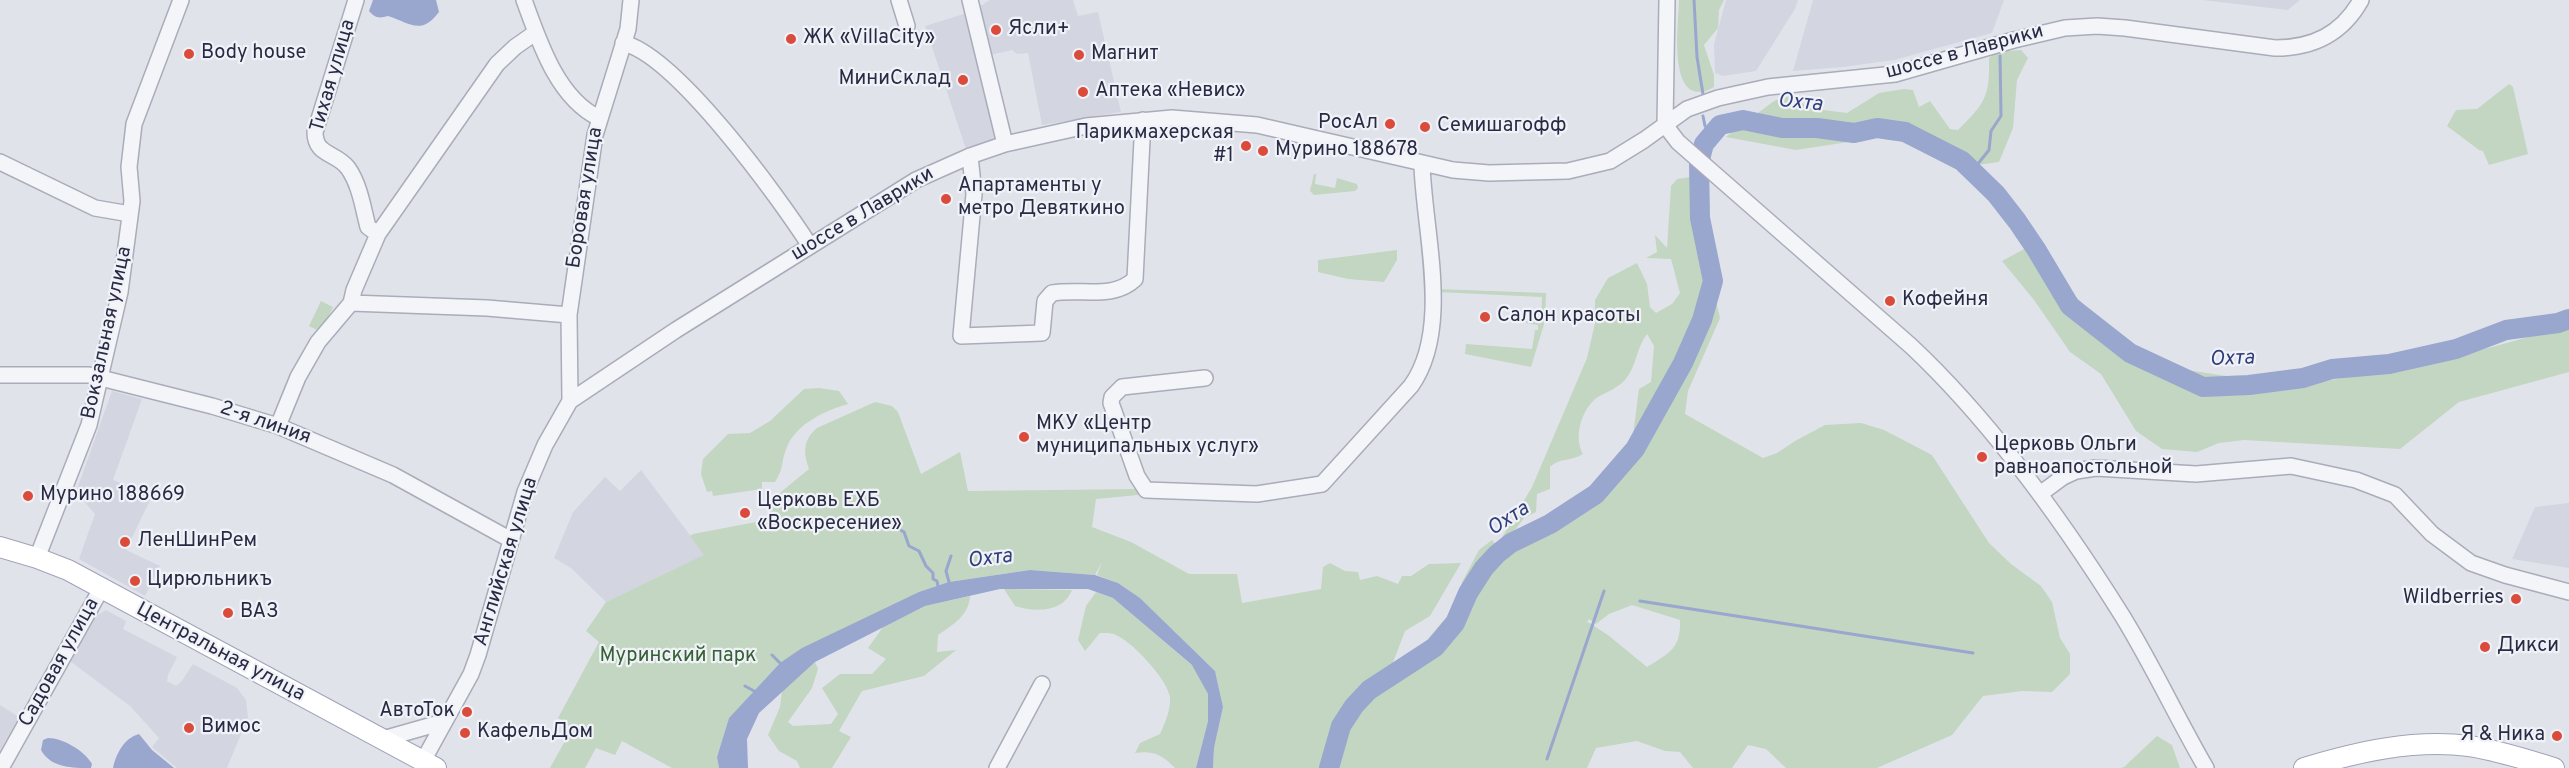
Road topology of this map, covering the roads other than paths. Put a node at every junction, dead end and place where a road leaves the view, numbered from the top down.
1 (181, 0) edge
2 (356, 0) edge
3 (524, 0) edge
4 (631, 0) edge
5 (899, 0) edge
6 (1667, 0) edge
7 (2361, 0) edge
8 (970, 3) edge
9 (907, 26) dead end
10 (535, 33) junction
11 (623, 43) junction
12 (599, 118) junction
13 (1143, 120) junction
14 (1665, 125) junction
15 (1005, 144) junction
16 (969, 156) junction
17 (0, 162) edge
18 (1422, 165) junction
19 (130, 214) junction
20 (378, 234) junction
21 (810, 246) junction
22 (351, 303) junction
23 (569, 315) junction
24 (0, 375) edge
25 (101, 378) junction
26 (1205, 378) dead end
27 (570, 401) junction
28 (278, 426) junction
29 (2040, 494) junction
30 (511, 540) junction
31 (0, 548) edge
32 (37, 558) junction
33 (101, 589) junction
34 (2569, 592) edge
35 (1042, 684) dead end
36 (443, 722) junction
37 (383, 739) junction
38 (429, 764) edge
39 (1, 768) edge
40 (997, 768) edge
41 (2206, 768) edge
42 (2304, 768) edge
43 (2554, 768) edge

1 - 19 street, Вокзальная улица
2 - 20 street, Тихая улица
3 - 10 street
4 - 11 street, Боровая улица
5 - 9 street
6 - 14 street
7 - 14 street, шоссе в Лаврики
8 - 15 street
10 - 12 street
10 - 20 street
11 - 12 street, Боровая улица
11 - 21 street
12 - 23 street, Боровая улица
13 - 15 street, шоссе в Лаврики
13 - 16 street
13 - 18 street, шоссе в Лаврики
14 - 18 street, шоссе в Лаврики
14 - 29 street
15 - 16 street, шоссе в Лаврики
16 - 21 street, шоссе в Лаврики
17 - 19 street
18 - 26 street
19 - 25 street, Вокзальная улица
20 - 22 street
21 - 27 street, шоссе в Лаврики
22 - 23 street
22 - 28 street
23 - 27 street, Боровая улица
24 - 25 street, 2-я линия
25 - 28 street, 2-я линия
25 - 32 street, Вокзальная улица
27 - 30 street, Английская улица
28 - 30 street, 2-я линия
29 - 34 street
29 - 41 street
30 - 36 street, Английская улица
31 - 32 main road, Центральная улица
32 - 33 main road, Центральная улица
33 - 37 main road, Центральная улица
33 - 39 street, Садовая улица
35 - 40 street
36 - 37 street
36 - 38 street, Английская улица
37 - 38 main road, Центральная улица
42 - 43 main road

